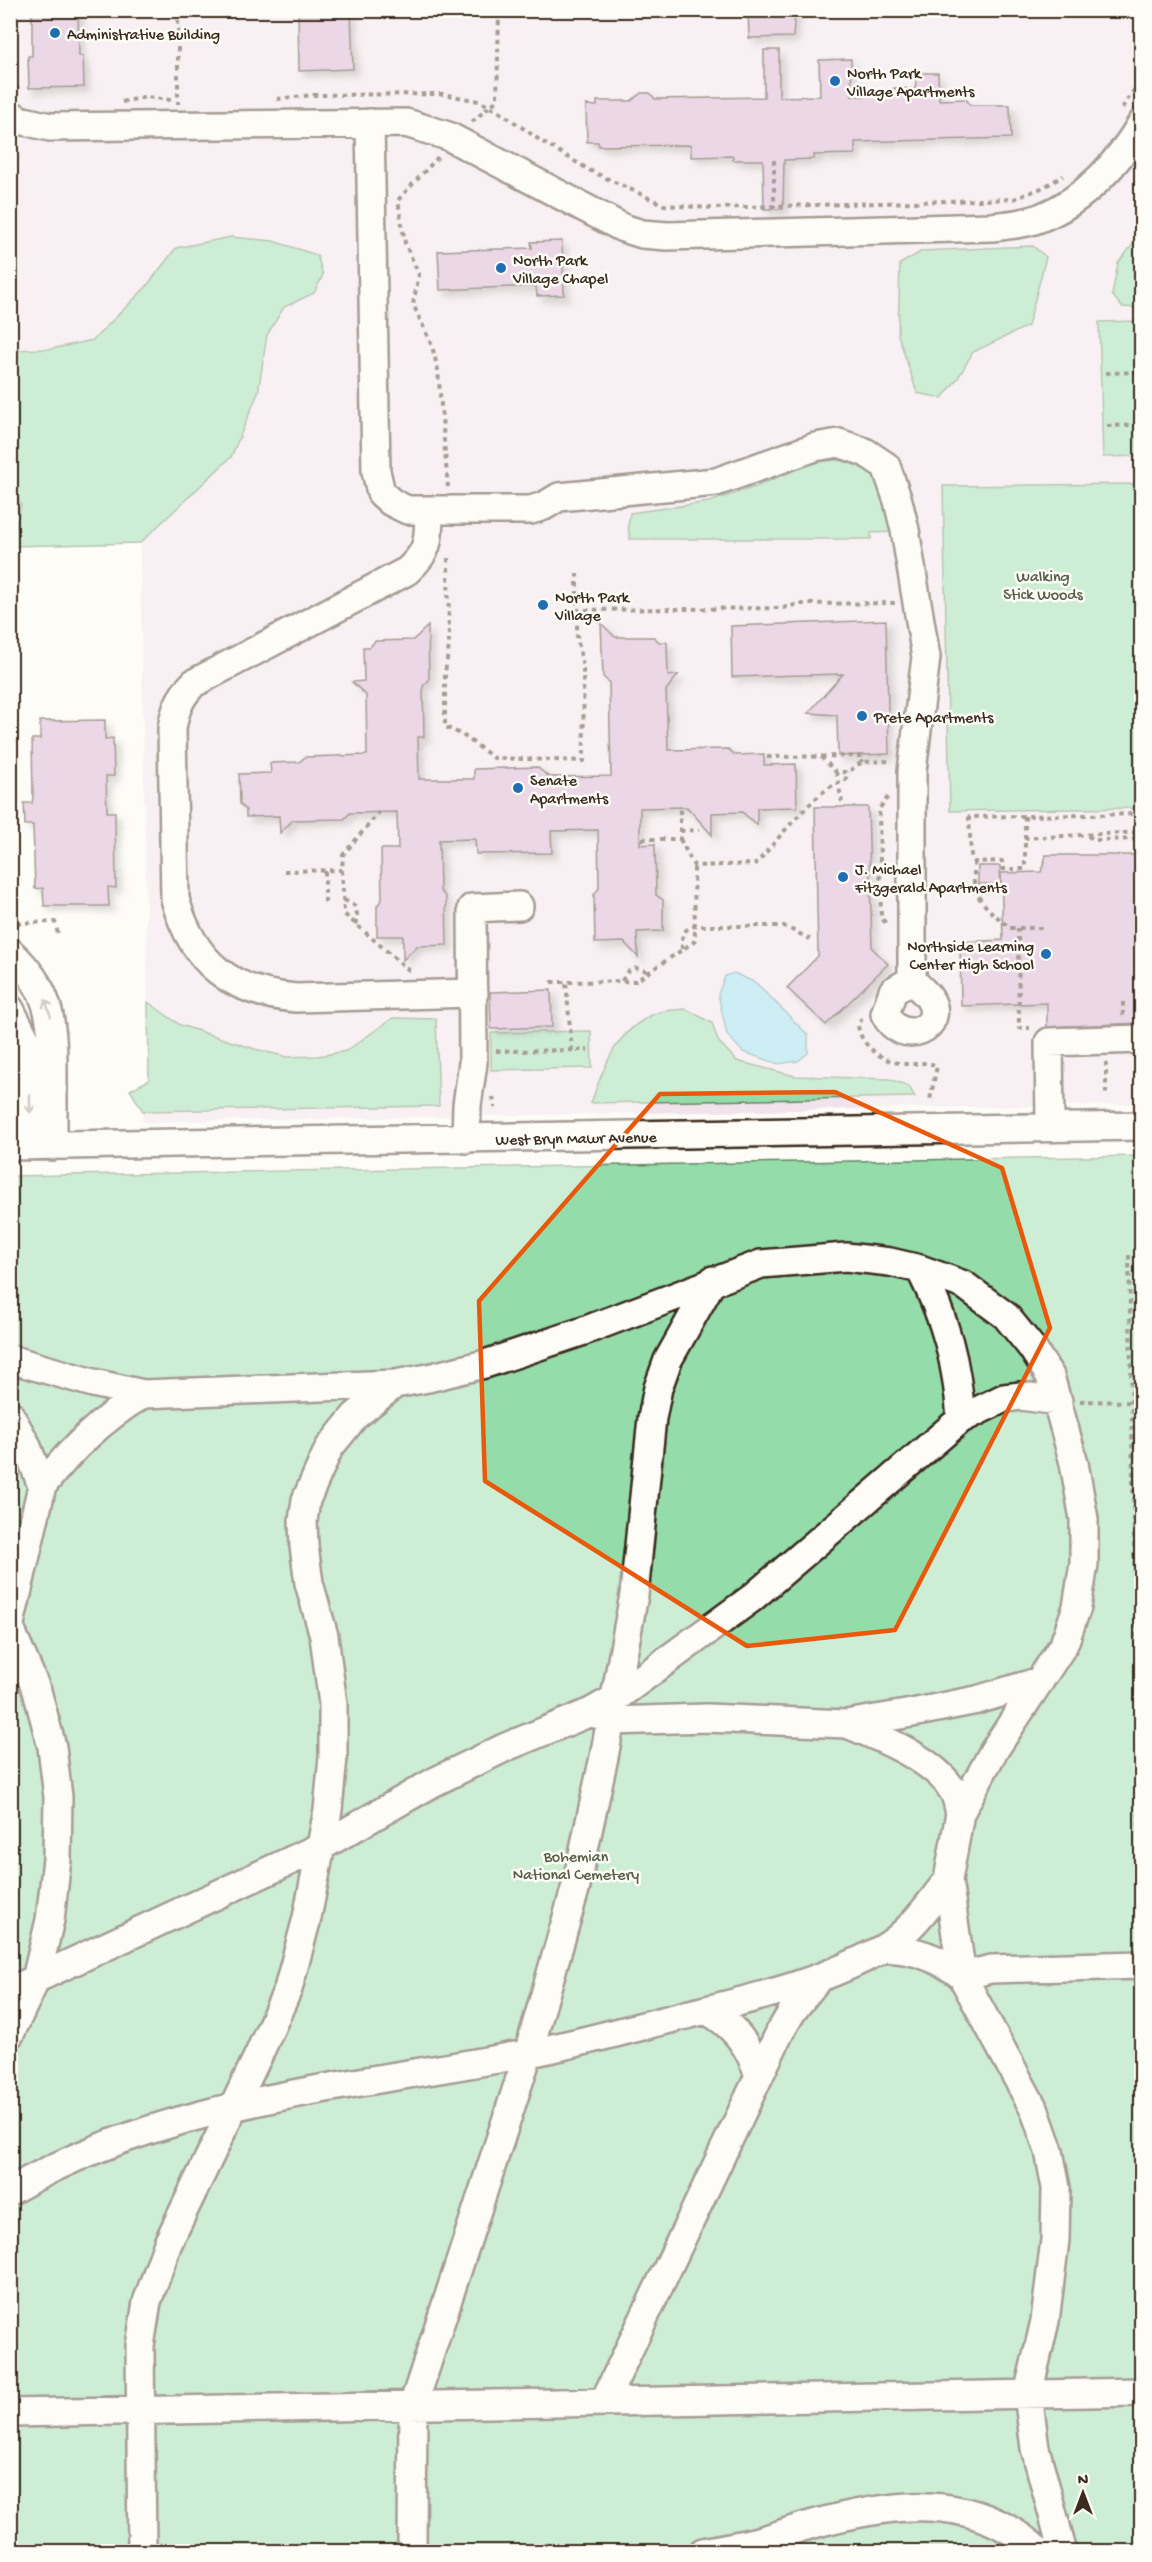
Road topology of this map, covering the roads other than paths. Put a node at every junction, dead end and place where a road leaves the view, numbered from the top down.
1 (17, 104) edge
2 (1129, 119) edge
3 (370, 123) junction
4 (439, 504) junction
5 (519, 906) dead end
6 (10, 952) edge
7 (912, 980) dead end
8 (474, 993) junction
9 (10, 1009) edge
10 (1142, 1039) edge
11 (41, 1065) junction
12 (1142, 1126) edge
13 (1050, 1127) junction
14 (466, 1139) junction
15 (31, 1146) edge
16 (920, 1269) junction
17 (714, 1280) junction
18 (10, 1359) edge
19 (395, 1383) junction
20 (143, 1394) junction
21 (1058, 1401) junction
22 (10, 1414) edge
23 (961, 1419) junction
24 (42, 1485) junction
25 (10, 1626) edge
26 (1040, 1681) junction
27 (606, 1711) junction
28 (846, 1724) junction
29 (960, 1813) junction
30 (322, 1845) junction
31 (948, 1880) junction
32 (884, 1948) junction
33 (1142, 1965) edge
34 (962, 1976) junction
35 (36, 1979) junction
36 (817, 1980) junction
37 (10, 1990) edge
38 (705, 2010) junction
39 (10, 2034) edge
40 (528, 2054) junction
41 (759, 2076) junction
42 (234, 2106) junction
43 (10, 2191) edge
44 (1142, 2392) edge
45 (1028, 2394) junction
46 (604, 2402) junction
47 (413, 2406) junction
48 (141, 2411) junction
49 (10, 2413) edge
50 (142, 2552) edge
51 (411, 2552) edge
52 (703, 2552) edge
53 (1039, 2552) edge
54 (1063, 2552) edge

1 - 3 street
2 - 3 street
3 - 4 street
4 - 7 street
4 - 8 street
5 - 8 street
11 -> 6 street
8 - 14 street
9 - 11 street
10 - 13 street
11 - 15 street
12 - 13 street, West Bryn Mawr Avenue
13 - 14 street, West Bryn Mawr Avenue
14 - 15 street, West Bryn Mawr Avenue
16 - 17 street
16 - 21 street
16 - 23 street
17 - 19 street
17 - 27 street
18 - 20 street
19 - 20 street
19 - 30 street
20 - 24 street
21 - 23 street
21 - 26 street
22 - 24 street
23 - 27 street
24 - 25 street
25 - 35 street
26 - 28 street
26 - 29 street
27 - 28 street
27 - 30 street
27 - 40 street
28 - 29 street
29 - 31 street
30 - 35 street
30 - 42 street
31 - 32 street
31 - 34 street
32 - 34 street
32 - 36 street
33 - 34 street
34 - 45 street
35 - 37 street
35 - 39 street
36 - 38 street
36 - 41 street
38 - 40 street
38 - 41 street
40 - 42 street
40 - 47 street
41 - 46 street
42 - 43 street
42 - 48 street
44 - 45 street
45 - 46 street
45 - 54 street
46 - 47 street
47 - 48 street
47 - 51 street
48 - 49 street
48 - 50 street
52 - 53 street

